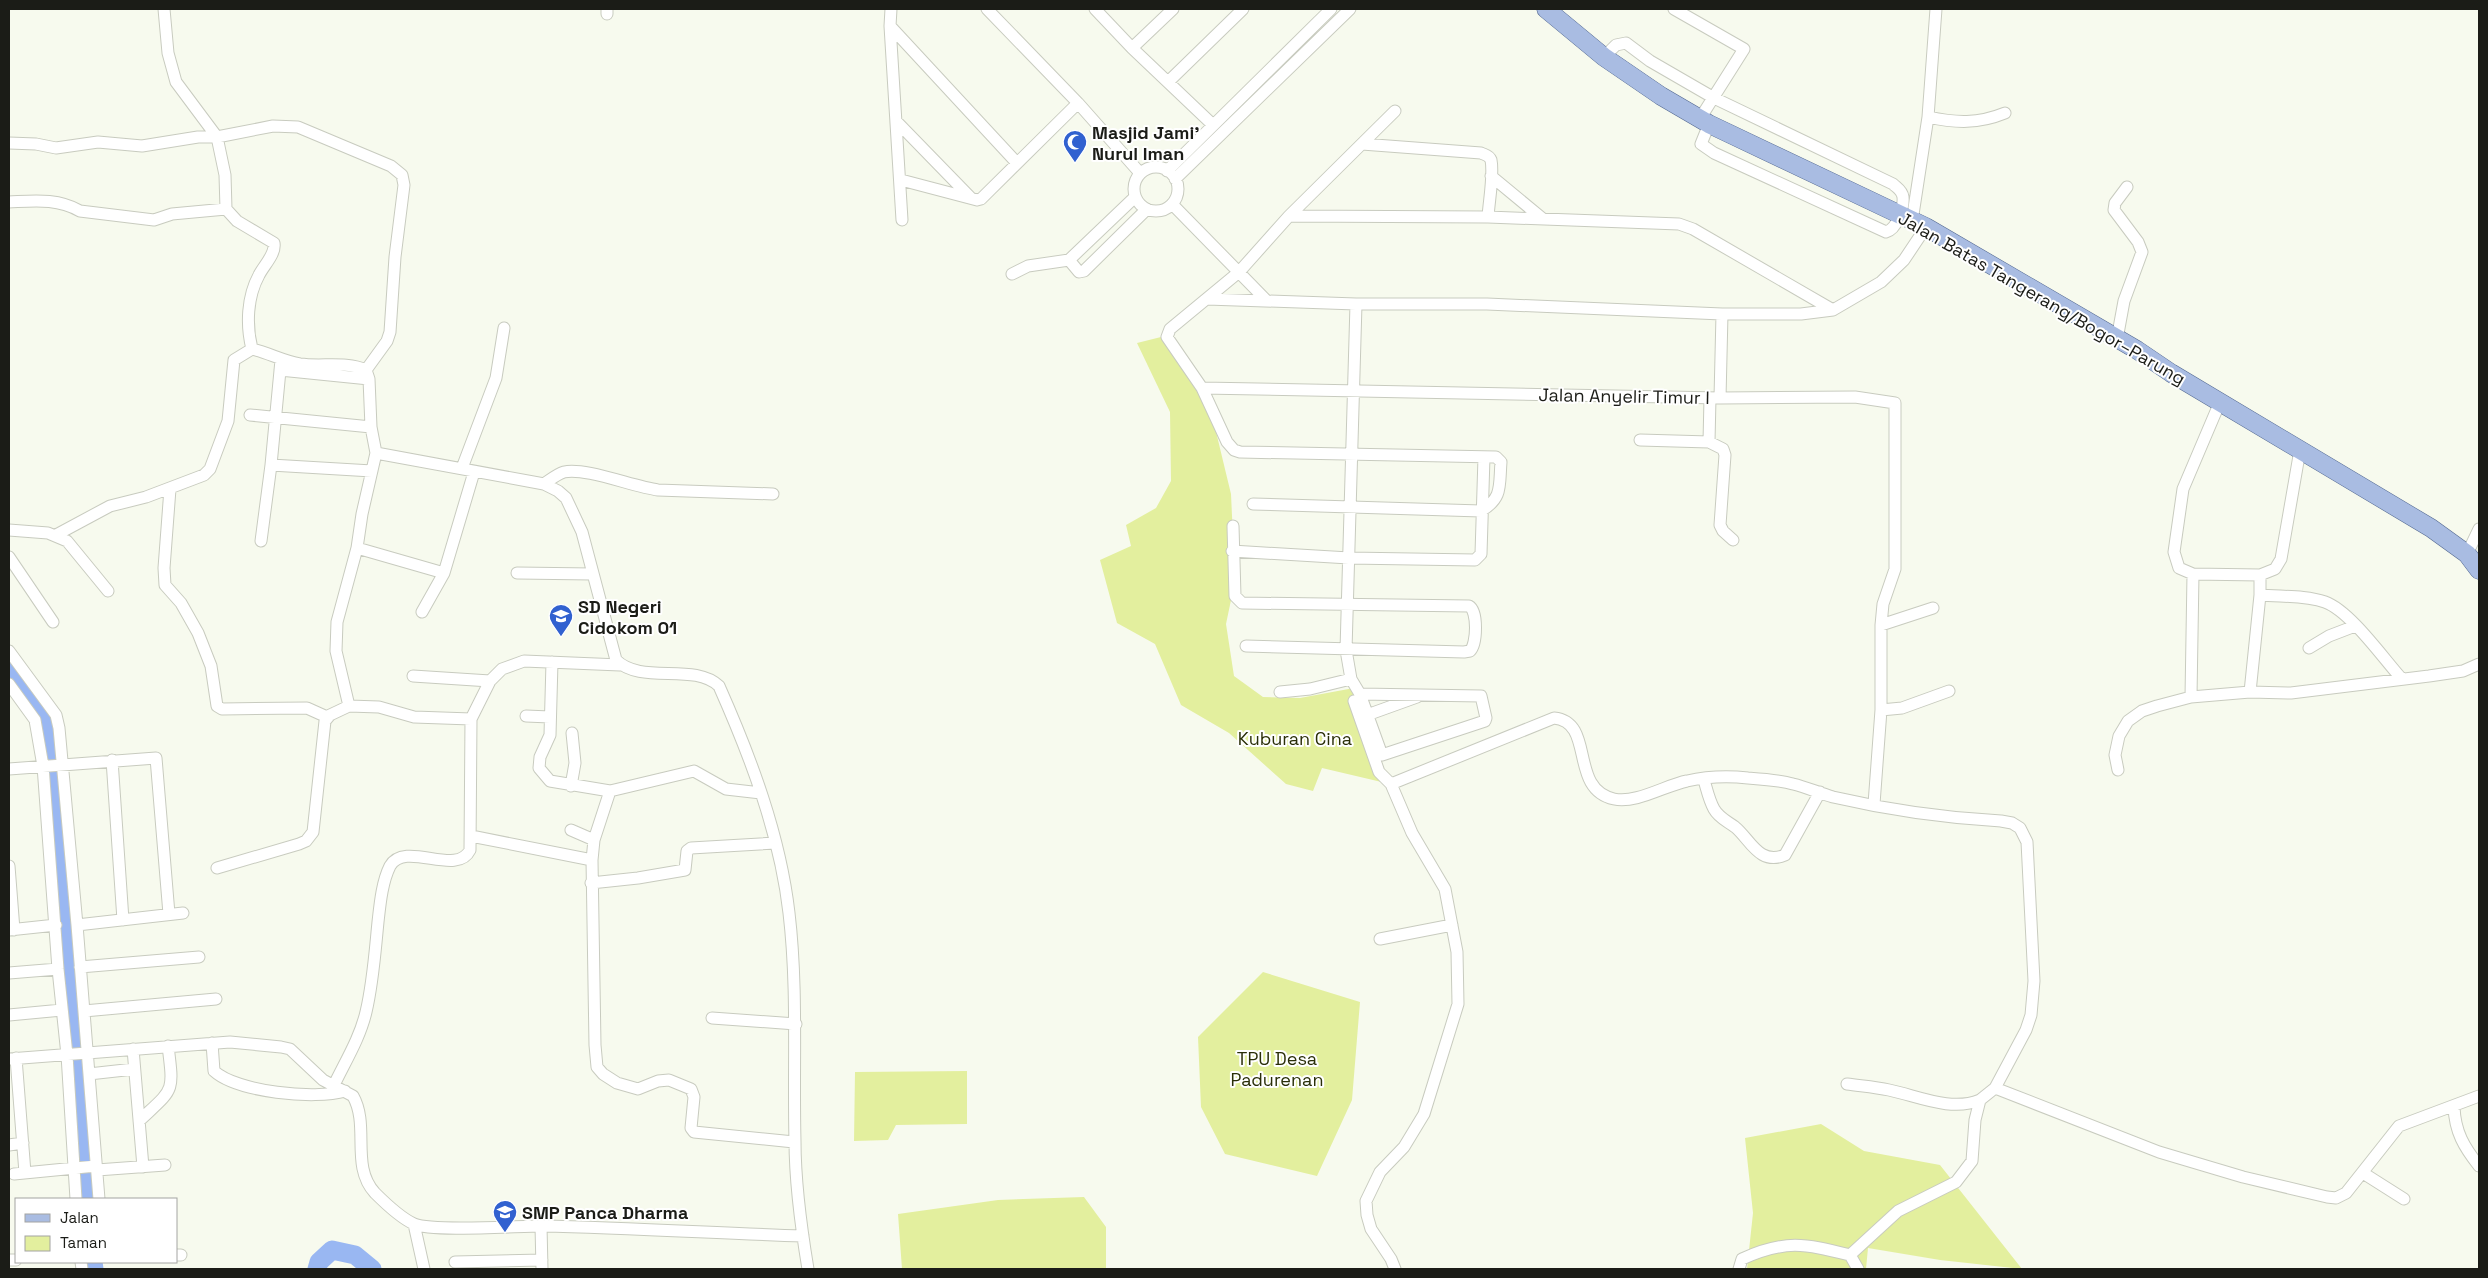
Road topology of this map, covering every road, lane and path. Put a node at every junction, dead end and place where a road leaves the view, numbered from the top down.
1 (164, 9) edge
2 (891, 9) edge
3 (987, 9) edge
4 (1096, 9) edge
5 (1173, 9) edge
6 (1243, 9) edge
7 (1332, 9) edge
8 (1350, 9) edge
9 (1546, 9) edge
10 (1674, 9) edge
11 (1936, 9) edge
12 (1696, 14) edge
13 (890, 26) junction
14 (1132, 48) junction
15 (1604, 57) junction
16 (1168, 82) junction
17 (1714, 98) junction
18 (1078, 103) junction
19 (1395, 111) dead end
20 (2005, 114) dead end
21 (1928, 117) junction
22 (1705, 121) junction
23 (897, 122) junction
24 (1213, 125) junction
25 (217, 137) junction
26 (9, 143) edge
27 (1362, 144) junction
28 (1016, 162) junction
29 (1140, 173) junction
30 (1171, 175) junction
31 (1490, 176) junction
32 (901, 180) junction
33 (2127, 187) dead end
34 (1135, 197) junction
35 (971, 198) junction
36 (9, 202) edge
37 (1172, 204) junction
38 (226, 209) junction
39 (1147, 209) junction
40 (1289, 216) junction
41 (1488, 217) junction
42 (1543, 219) junction
43 (902, 220) dead end
44 (1913, 221) junction
45 (1069, 260) junction
46 (1239, 272) junction
47 (1012, 274) dead end
48 (1207, 299) junction
49 (1267, 301) junction
50 (1356, 304) junction
51 (1833, 310) junction
52 (1722, 314) junction
53 (504, 328) dead end
54 (2116, 339) junction
55 (252, 349) junction
56 (281, 365) junction
57 (367, 374) junction
58 (1202, 388) junction
59 (1353, 390) junction
60 (1715, 398) junction
61 (2220, 402) junction
62 (250, 415) dead end
63 (275, 417) junction
64 (371, 427) junction
65 (1640, 440) dead end
66 (1709, 442) junction
67 (2300, 450) junction
68 (376, 453) junction
69 (1352, 455) junction
70 (1484, 457) junction
71 (271, 465) junction
72 (462, 468) junction
73 (372, 471) junction
74 (474, 472) junction
75 (544, 484) junction
76 (170, 489) junction
77 (773, 494) dead end
78 (1253, 504) dead end
79 (1350, 506) junction
80 (1481, 511) junction
81 (1233, 526) dead end
82 (2479, 529) edge
83 (9, 530) edge
84 (56, 535) junction
85 (1733, 540) dead end
86 (261, 541) dead end
87 (357, 548) junction
88 (1232, 551) junction
89 (2466, 554) junction
90 (9, 557) edge
91 (1350, 558) junction
92 (2479, 570) edge
93 (517, 573) dead end
94 (444, 574) junction
95 (592, 574) junction
96 (2193, 574) junction
97 (2260, 575) junction
98 (108, 591) dead end
99 (2260, 595) junction
100 (1348, 605) junction
101 (1933, 608) dead end
102 (422, 612) dead end
103 (53, 622) dead end
104 (1881, 626) junction
105 (2355, 626) junction
106 (1246, 646) dead end
107 (2309, 648) dead end
108 (1346, 650) junction
109 (9, 651) edge
110 (552, 662) junction
111 (620, 664) junction
112 (2479, 664) edge
113 (413, 676) dead end
114 (2401, 678) junction
115 (490, 681) junction
116 (9, 684) edge
117 (1355, 686) junction
118 (1949, 691) dead end
119 (1280, 692) dead end
120 (2250, 692) junction
121 (1424, 695) junction
122 (2191, 697) junction
123 (349, 706) junction
124 (1880, 710) junction
125 (1367, 715) junction
126 (526, 716) dead end
127 (327, 717) junction
128 (550, 717) junction
129 (471, 719) junction
130 (572, 733) dead end
131 (112, 760) junction
132 (63, 764) junction
133 (43, 766) junction
134 (9, 769) edge
135 (2118, 770) dead end
136 (1704, 780) junction
137 (1391, 784) junction
138 (571, 786) junction
139 (610, 791) junction
140 (1820, 792) junction
141 (761, 793) junction
142 (1874, 804) junction
143 (571, 830) dead end
144 (471, 836) junction
145 (594, 840) junction
146 (776, 843) junction
147 (592, 860) junction
148 (9, 866) edge
149 (217, 868) dead end
150 (592, 883) junction
151 (184, 913) dead end
152 (169, 914) junction
153 (123, 920) junction
154 (56, 924) junction
155 (1452, 924) junction
156 (77, 925) junction
157 (11, 930) edge
158 (1380, 939) dead end
159 (199, 957) dead end
160 (80, 967) junction
161 (58, 969) junction
162 (9, 973) edge
163 (216, 999) dead end
164 (62, 1010) junction
165 (84, 1012) junction
166 (9, 1015) edge
167 (712, 1018) dead end
168 (796, 1024) junction
169 (212, 1043) junction
170 (168, 1046) junction
171 (132, 1049) junction
172 (87, 1053) junction
173 (67, 1055) junction
174 (12, 1059) edge
175 (134, 1068) junction
176 (89, 1074) junction
177 (1847, 1084) dead end
178 (334, 1085) junction
179 (1995, 1088) junction
180 (345, 1091) junction
181 (2479, 1096) edge
182 (14, 1099) edge
183 (1980, 1100) junction
184 (2454, 1106) junction
185 (139, 1121) junction
186 (794, 1142) junction
187 (23, 1143) junction
188 (9, 1145) edge
189 (166, 1165) dead end
190 (2479, 1166) edge
191 (143, 1167) junction
192 (96, 1168) junction
193 (76, 1169) junction
194 (2362, 1173) junction
195 (76, 1198) edge
196 (99, 1198) edge
197 (2404, 1199) dead end
198 (414, 1224) junction
199 (541, 1226) junction
200 (803, 1236) junction
201 (1850, 1255) junction
202 (455, 1262) dead end
203 (542, 1265) edge
204 (424, 1269) edge
205 (808, 1269) edge
206 (1395, 1269) edge
207 (1739, 1269) edge
208 (1858, 1269) edge

1 - 25 street
2 - 13 street
3 - 18 street
4 - 14 street
5 - 14 street
6 - 16 street
7 - 24 street
8 - 30 street
9 - 15 main road, Jalan Batas Tangerang/Bogor–Parung
10 - 12 street
11 - 21 street
12 - 17 street
13 - 23 street
13 - 28 street
14 - 16 street
15 - 17 street
15 - 22 main road, Jalan Batas Tangerang/Bogor–Parung
16 - 24 street
17 - 22 street
17 - 44 street
18 - 28 street
18 - 29 street
19 - 27 street
20 - 21 street
21 - 44 street
22 - 44 main road, Jalan Batas Tangerang/Bogor–Parung
22 - 44 street
23 - 32 street
23 - 35 street
24 - 30 street
25 - 26 street
25 - 38 street
25 - 57 street
27 - 31 street
27 - 40 street
28 - 35 street
29 - 30 street
29 - 34 street
30 - 37 street
31 - 41 street
31 - 42 street
32 - 35 street
32 - 43 street
33 - 54 street
34 - 39 street
34 - 45 street
36 - 38 street
37 - 39 street
37 - 46 street
38 - 55 street
39 - 45 street
40 - 41 street
40 - 46 street
41 - 42 street
42 - 51 street
44 - 51 street
44 - 54 main road, Jalan Batas Tangerang/Bogor–Parung
45 - 47 street
46 - 48 street
46 - 49 street
48 - 49 street
48 - 58 street
49 - 50 street
50 - 52 street
50 - 59 street
51 - 52 street
52 - 60 street
53 - 72 street
54 - 61 main road, Jalan Batas Tangerang/Bogor–Parung
55 - 56 street
55 - 76 street
56 - 57 street
56 - 63 street
57 - 64 street
58 - 59 street, Jalan Anyelir Timur I
58 - 69 street
59 - 60 street, Jalan Anyelir Timur I
59 - 69 street
60 - 66 street
60 - 104 street, Jalan Anyelir Timur I
61 - 67 main road, Jalan Batas Tangerang/Bogor–Parung
61 - 96 street
62 - 63 street
63 - 64 street
63 - 71 street
64 - 68 street
65 - 66 street
66 - 85 street
67 - 89 main road, Jalan Batas Tangerang/Bogor–Parung
67 - 97 street
68 - 72 street
68 - 73 street
69 - 70 street
69 - 79 street
70 - 80 street
70 - 80 street
71 - 73 street
71 - 86 street
72 - 74 street
73 - 87 street
74 - 75 street
74 - 94 street
75 - 77 street
75 - 95 street
76 - 84 street
76 - 127 street
78 - 79 street
79 - 80 street
79 - 91 street
80 - 91 street
81 - 88 street
82 - 89 street
83 - 84 street
84 - 98 street
87 - 94 street
87 - 123 street
88 - 91 street
88 - 100 street
89 - 92 main road, Jalan Batas Tangerang/Bogor–Parung
90 - 103 street
91 - 100 street
93 - 95 street
94 - 102 street
95 - 111 street
96 - 97 street
96 - 122 street
97 - 99 street
99 - 105 street
99 - 120 street
100 - 108 street
100 - 108 street
101 - 104 street
104 - 124 street
105 - 107 street
105 - 114 street
106 - 108 street
108 - 117 street
109 - 132 street
110 - 111 street
110 - 115 street
110 - 128 street
111 - 141 street
112 - 114 street
113 - 115 street
114 - 120 street
115 - 129 street
116 - 133 street
117 - 119 street
117 - 121 street
117 - 125 street
117 - 137 street
118 - 124 street
120 - 122 street
121 - 125 street
121 - 125 street
122 - 135 street
123 - 127 street
123 - 129 street
124 - 142 street
126 - 128 street
127 - 149 street
128 - 138 street
129 - 144 street
130 - 138 street
131 - 132 street
131 - 152 street
131 - 153 street
132 - 133 street
132 - 156 street
133 - 134 street
133 - 154 street
136 - 137 street
136 - 140 street
136 - 140 street
137 - 155 street
138 - 139 street
139 - 141 street
139 - 145 street
140 - 142 street
141 - 146 street
142 - 179 street
143 - 145 street
144 - 147 street
144 - 178 street
145 - 147 street
146 - 150 street
146 - 168 street
147 - 150 street
148 - 157 street
150 - 186 street
151 - 152 street
152 - 153 street
153 - 156 street
154 - 157 street
154 - 161 street
155 - 158 street
155 - 206 street
156 - 160 street
159 - 160 street
160 - 165 street
161 - 162 street
161 - 164 street
163 - 165 street
164 - 166 street
164 - 173 street
165 - 172 street
167 - 168 street
168 - 186 street
169 - 170 street
169 - 178 street
169 - 180 street
170 - 171 street
170 - 185 street
171 - 172 street
171 - 175 street
172 - 173 street
172 - 176 street
173 - 174 street
173 - 193 street
174 - 182 street
175 - 176 street
175 - 185 street
176 - 192 street
177 - 183 street
178 - 180 street
179 - 183 street
179 - 194 street
180 - 198 street
181 - 184 street
182 - 187 street
183 - 201 street
184 - 190 street
184 - 194 street
185 - 191 street
186 - 200 street
187 - 188 street
187 - 193 street
189 - 191 street
191 - 192 street
192 - 193 street
192 - 196 street
193 - 195 street
194 - 197 street
198 - 199 street
198 - 204 street
199 - 200 street
199 - 203 street
200 - 205 street
201 - 207 street
201 - 208 street
202 - 203 street

